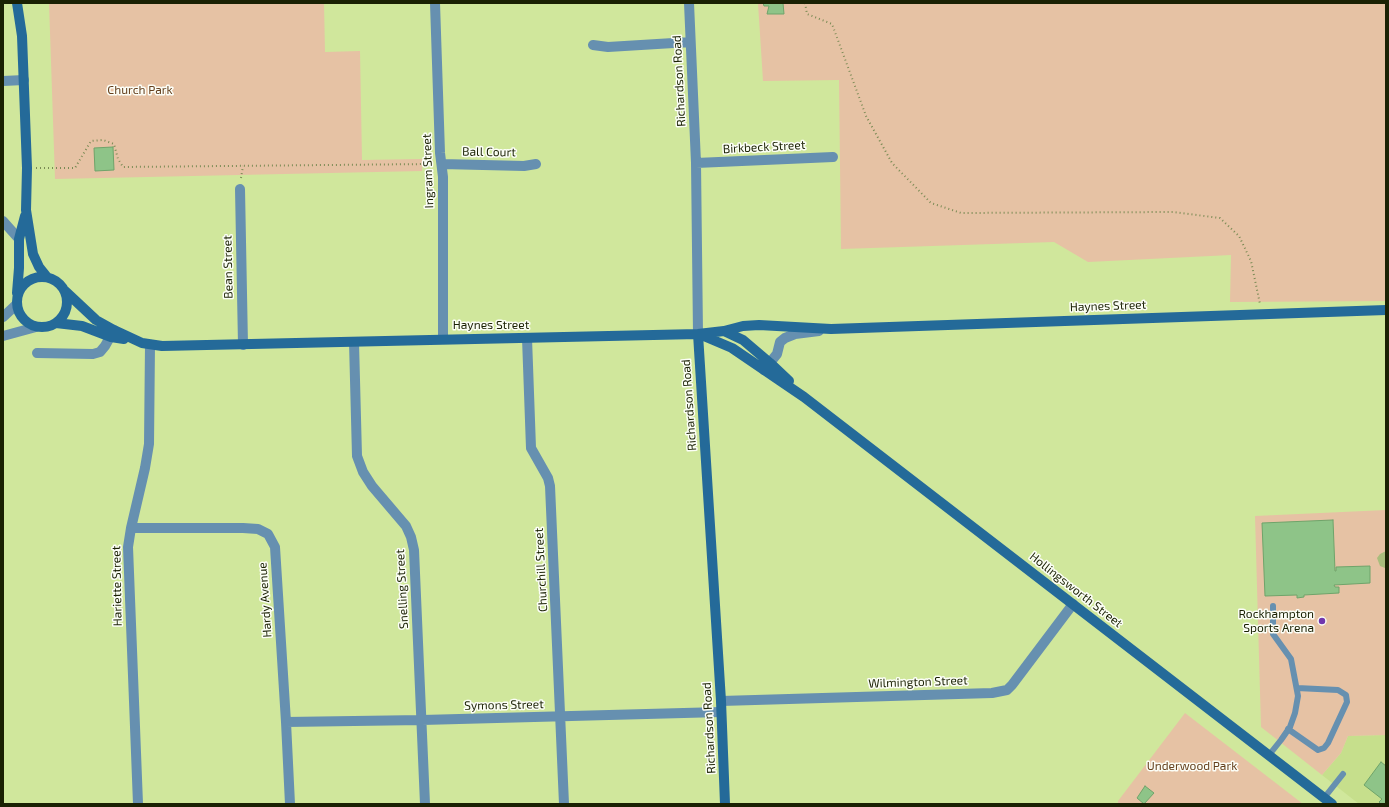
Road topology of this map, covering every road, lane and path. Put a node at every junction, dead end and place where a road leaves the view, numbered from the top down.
1 (17, 3) edge
2 (435, 3) edge
3 (689, 3) edge
4 (805, 3) edge
5 (690, 42) junction
6 (593, 45) dead end
7 (24, 80) junction
8 (3, 81) edge
9 (833, 157) dead end
10 (696, 163) junction
11 (442, 164) junction
12 (536, 164) dead end
13 (27, 168) junction
14 (240, 190) dead end
15 (26, 210) junction
16 (3, 221) edge
17 (19, 240) junction
18 (47, 277) junction
19 (65, 291) junction
20 (17, 300) junction
21 (1386, 310) edge
22 (1261, 314) junction
23 (3, 317) edge
24 (56, 323) junction
25 (36, 327) junction
26 (831, 329) junction
27 (724, 331) junction
28 (112, 334) junction
29 (698, 334) junction
30 (3, 336) edge
31 (527, 338) junction
32 (443, 339) junction
33 (354, 342) junction
34 (150, 345) junction
35 (243, 345) junction
36 (37, 353) dead end
37 (767, 366) junction
38 (131, 528) junction
39 (1073, 604) junction
40 (1274, 606) dead end
41 (1297, 688) junction
42 (721, 701) junction
43 (722, 712) junction
44 (560, 716) junction
45 (422, 720) junction
46 (286, 722) junction
47 (1288, 729) junction
48 (1269, 755) junction
49 (1343, 774) dead end
50 (1328, 801) edge
51 (138, 804) edge
52 (290, 804) edge
53 (425, 804) edge
54 (564, 804) edge
55 (725, 804) edge

1 - 7 street
2 - 11 street, Ingram Street
3 - 5 street, Richardson Road
4 - 22 path
5 - 6 street
5 - 10 street, Richardson Road
7 - 8 street
7 - 13 street
9 - 10 street, Birkbeck Street
10 - 29 street, Richardson Road
11 - 12 street, Ball Court
11 - 13 path
11 - 32 street, Ingram Street
13 - 15 street
14 - 35 street, Bean Street
15 - 17 street
15 - 18 street
16 - 17 street
17 - 20 street
18 - 19 street
18 - 20 street
19 - 24 street
19 - 28 street
20 - 23 street
20 - 25 street
21 - 22 street, Haynes Street
22 - 26 street, Haynes Street
24 - 25 street
24 - 28 street
25 - 30 street
26 - 27 street, Haynes Street
26 - 37 street, Haynes Street
27 - 29 street, Haynes Street
27 - 37 street, Hollingsworth Street
28 - 34 street, Haynes Street
28 - 36 street
29 - 31 street, Haynes Street
29 - 37 street, Hollingsworth Street
29 - 42 street, Richardson Road
31 - 32 street, Haynes Street
31 - 44 street, Churchill Street
32 - 33 street, Haynes Street
33 - 35 street, Haynes Street
33 - 45 street, Snelling Street
34 - 35 street, Haynes Street
34 - 38 street, Hariette Street
37 - 39 street, Hollingsworth Street
38 - 46 street, Hardy Avenue
38 - 51 street, Hariette Street
39 - 42 street, Wilmington Street
39 - 48 street, Hollingsworth Street
40 - 41 lane
41 - 47 lane
41 - 47 lane
42 - 43 street, Richardson Road
43 - 44 street, Symons Street
43 - 55 street, Richardson Road
44 - 45 street, Symons Street
44 - 54 street, Churchill Street
45 - 46 street, Symons Street
45 - 53 street, Snelling Street
46 - 52 street, Hardy Avenue
47 - 48 lane
48 - 50 street, Hollingsworth Street
49 - 50 lane

